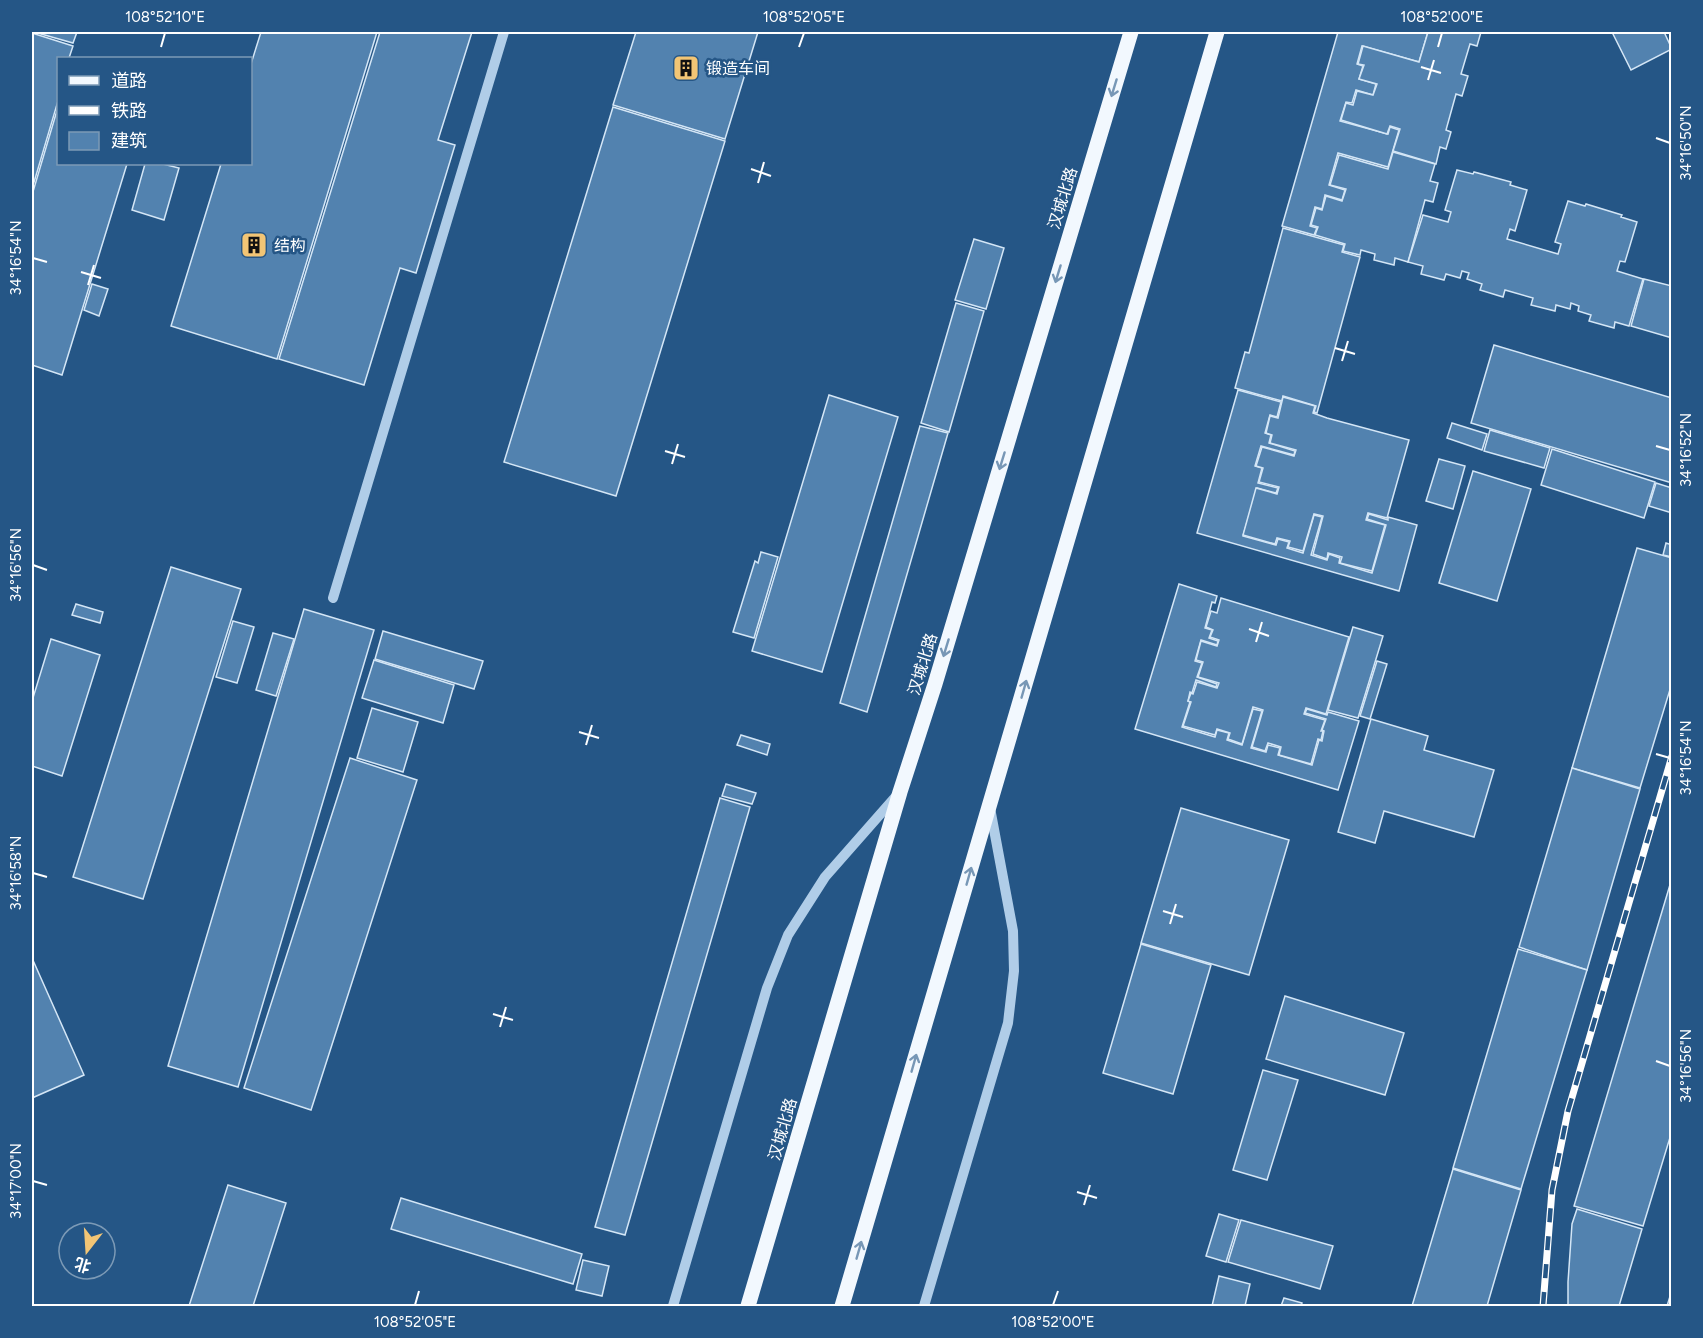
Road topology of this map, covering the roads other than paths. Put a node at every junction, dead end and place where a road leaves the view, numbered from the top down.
1 (504, 32) edge
2 (1131, 32) edge
3 (1218, 32) edge
4 (333, 598) dead end
5 (900, 792) junction
6 (990, 805) junction
7 (673, 1306) edge
8 (748, 1306) edge
9 (842, 1306) edge
10 (924, 1306) edge

1 - 4 street
2 -> 5 main road, 汉城北路
6 -> 3 main road
5 - 7 street
5 - 8 main road, 汉城北路
9 -> 6 main road
6 - 10 street

